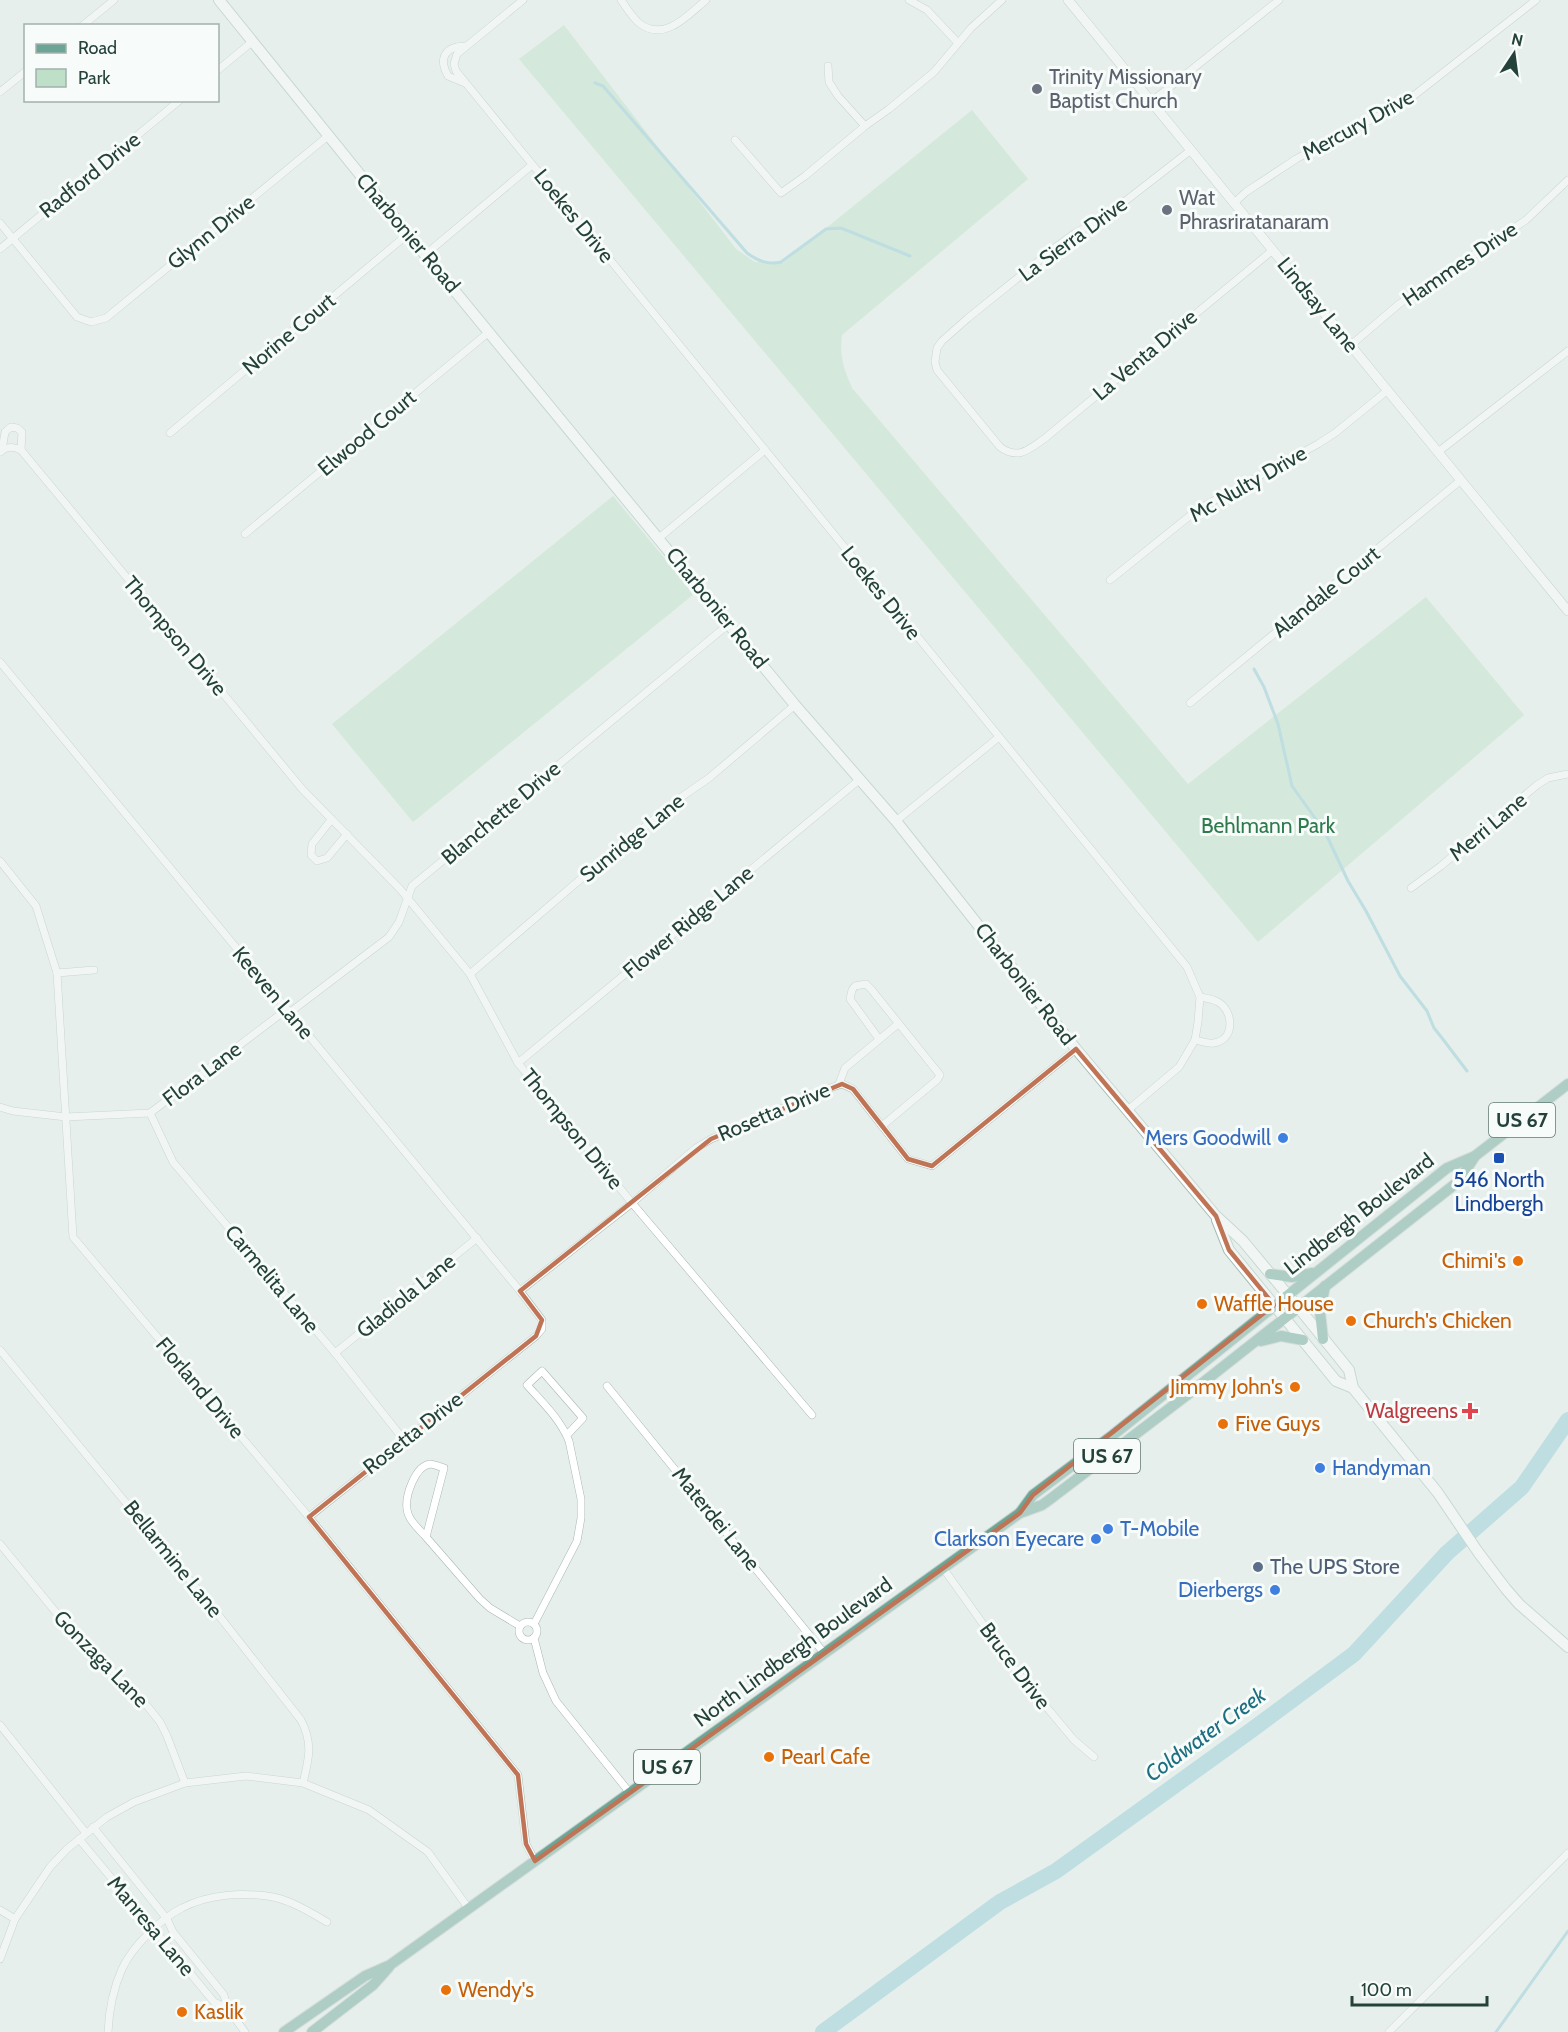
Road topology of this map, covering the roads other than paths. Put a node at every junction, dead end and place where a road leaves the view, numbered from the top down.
1 (114, 0) edge
2 (219, 0) edge
3 (523, 0) edge
4 (621, 0) edge
5 (706, 0) edge
6 (909, 0) edge
7 (1002, 0) edge
8 (1068, 0) edge
9 (1279, 0) edge
10 (1536, 0) edge
11 (84, 24) edge
12 (253, 41) junction
13 (958, 43) junction
14 (466, 46) junction
15 (828, 66) dead end
16 (219, 69) edge
17 (24, 73) edge
18 (466, 83) junction
19 (0, 92) edge
20 (178, 102) edge
21 (1151, 102) junction
22 (865, 126) junction
23 (328, 136) junction
24 (735, 140) dead end
25 (1191, 150) junction
26 (532, 165) junction
27 (1568, 180) edge
28 (1234, 203) junction
29 (0, 223) edge
30 (408, 234) junction
31 (13, 238) junction
32 (0, 249) edge
33 (1273, 250) junction
34 (426, 254) junction
35 (489, 332) junction
36 (1351, 345) junction
37 (1568, 351) edge
38 (1388, 390) junction
39 (170, 433) dead end
40 (21, 450) junction
41 (765, 450) junction
42 (1, 451) edge
43 (1438, 452) junction
44 (1014, 454) joint
45 (1461, 480) junction
46 (245, 534) dead end
47 (659, 538) junction
48 (1110, 580) dead end
49 (1568, 611) edge
50 (730, 623) junction
51 (0, 662) edge
52 (1190, 703) dead end
53 (795, 705) junction
54 (999, 737) junction
55 (1568, 774) edge
56 (858, 780) junction
57 (331, 820) junction
58 (896, 821) junction
59 (347, 834) junction
60 (0, 861) edge
61 (1411, 888) dead end
62 (409, 899) junction
63 (94, 970) dead end
64 (57, 973) junction
65 (470, 974) junction
66 (1200, 997) junction
67 (289, 1013) junction
68 (898, 1024) junction
69 (879, 1040) junction
70 (1195, 1040) junction
71 (1076, 1050) junction
72 (518, 1063) junction
73 (839, 1084) junction
74 (1568, 1084) edge
75 (0, 1107) edge
76 (1128, 1110) junction
77 (150, 1113) junction
78 (66, 1117) junction
79 (882, 1126) junction
80 (1475, 1156) junction
81 (632, 1203) junction
82 (1216, 1216) junction
83 (477, 1238) junction
84 (1315, 1272) junction
85 (1270, 1274) junction
86 (1326, 1286) junction
87 (520, 1291) junction
88 (1287, 1295) junction
89 (1274, 1305) junction
90 (1298, 1308) junction
91 (1285, 1318) junction
92 (543, 1325) joint
93 (1323, 1339) junction
94 (1303, 1340) junction
95 (1255, 1342) junction
96 (0, 1350) edge
97 (335, 1353) junction
98 (607, 1386) dead end
99 (1353, 1388) junction
100 (812, 1415) dead end
101 (567, 1435) junction
102 (404, 1440) junction
103 (1020, 1513) junction
104 (309, 1517) junction
105 (426, 1537) junction
106 (983, 1539) joint
107 (0, 1544) edge
108 (943, 1568) junction
109 (534, 1624) junction
110 (520, 1626) junction
111 (534, 1638) junction
112 (1568, 1647) edge
113 (824, 1653) junction
114 (0, 1725) edge
115 (1095, 1757) dead end
116 (185, 1783) junction
117 (303, 1784) junction
118 (630, 1793) junction
119 (93, 1827) junction
120 (86, 1833) junction
121 (79, 1839) junction
122 (1568, 1853) edge
123 (535, 1861) junction
124 (469, 1909) junction
125 (0, 1910) edge
126 (15, 1919) junction
127 (167, 1919) junction
128 (327, 1922) dead end
129 (153, 1930) junction
130 (0, 1959) edge
131 (390, 1965) junction
132 (227, 2008) junction
133 (108, 2032) edge
134 (245, 2032) edge
135 (284, 2032) edge
136 (312, 2032) edge
137 (1389, 2032) edge

1 - 11 street
2 - 12 main road, Charbonier Road
3 - 14 street, Loekes Drive
4 - 5 street
6 - 13 street
7 - 13 street
8 - 21 street, Lindsay Lane
9 - 21 street
10 - 28 street, Mercury Drive
12 - 16 street
12 - 23 main road, Charbonier Road
13 - 22 street
14 - 18 street, Loekes Drive
14 - 18 street, Loekes Drive
15 - 22 street
17 - 19 street
18 - 26 street, Loekes Drive
20 - 31 street, Radford Drive
21 - 25 street, Lindsay Lane
22 - 24 street
23 - 30 main road, Charbonier Road
23 - 31 street, Glynn Drive
25 - 28 street, Lindsay Lane
25 - 44 street, La Sierra Drive
26 - 34 street
26 - 41 street, Loekes Drive
27 - 36 street, Hammes Drive
28 - 33 street, Lindsay Lane
29 - 31 street
30 - 34 main road, Charbonier Road
30 - 39 street, Norine Court
31 - 32 street, Radford Drive
33 - 36 street, Lindsay Lane
33 - 44 street, La Venta Drive
34 - 35 main road, Charbonier Road
35 - 46 street, Elwood Court
35 - 47 main road, Charbonier Road
36 - 38 street, Lindsay Lane
37 - 43 street
38 - 43 street, Lindsay Lane
38 - 48 street, Mc Nulty Drive
40 - 42 street, Thompson Drive
40 - 42 street, Thompson Drive
40 - 57 street, Thompson Drive
41 - 47 street
41 - 54 street, Loekes Drive
43 - 45 street, Lindsay Lane
45 - 49 street, Lindsay Lane
45 - 52 street, Alandale Court
47 - 50 main road, Charbonier Road
50 - 53 main road, Charbonier Road
50 - 62 street, Blanchette Drive
51 - 67 street, Keeven Lane
53 - 56 main road, Charbonier Road
53 - 65 street, Sunridge Lane
54 - 58 street
54 - 66 street, Loekes Drive
55 - 61 street, Merri Lane
56 - 58 main road, Charbonier Road
56 - 72 street, Flower Ridge Lane
57 - 59 street, Thompson Drive
57 - 59 street
58 - 71 main road, Charbonier Road
59 - 62 street, Thompson Drive
60 - 64 street, Florland Drive
62 - 65 street, Thompson Drive
62 - 67 street, Blanchette Drive
63 - 64 street
64 - 78 street, Florland Drive
65 - 72 street, Thompson Drive
66 - 70 street, Loekes Drive
66 - 70 street
67 - 77 street, Flora Lane
67 - 83 street, Keeven Lane
68 - 69 street
68 - 69 street
68 - 79 street
69 - 73 street
70 - 76 street, Loekes Drive
71 - 76 main road, Charbonier Road
71 - 79 street, Rosetta Drive
72 - 81 street, Thompson Drive
73 - 79 street, Rosetta Drive
73 - 81 street, Rosetta Drive
74 - 80 main road, Lindbergh Boulevard / US 67
75 - 78 street, Flora Lane
76 - 82 main road, Charbonier Road
77 - 78 street, Flora Lane
77 - 97 street, Carmelita Lane
78 - 104 street, Florland Drive
80 - 84 main road, Lindbergh Boulevard / US 67
80 - 86 main road, Lindbergh Boulevard / US 67
81 - 87 street, Rosetta Drive
81 - 100 street, Thompson Drive
82 - 85 main road, Charbonier Road
82 - 89 main road, Charbonier Road
83 - 87 street, Keeven Lane
83 - 97 street, Gladiola Lane
84 - 85 main road
84 - 88 main road, Lindbergh Boulevard / US 67
85 - 88 main road, Charbonier Road
86 - 90 main road, Lindbergh Boulevard / US 67
86 - 93 main road
87 - 92 street, Keeven Lane
88 - 89 main road, Lindbergh Boulevard / US 67
88 - 90 main road, Charbonier Road
89 - 91 main road, Charbonier Road
89 - 103 main road, Lindbergh Boulevard / US 67
90 - 91 main road, Lindbergh Boulevard / US 67
90 - 93 main road, Charbonier Road
91 - 94 main road, Charbonier Road
91 - 95 main road, Lindbergh Boulevard / US 67
92 - 102 street, Rosetta Drive
93 - 99 main road, Charbonier Road
94 - 95 main road
94 - 99 main road, Charbonier Road
95 - 103 main road, Lindbergh Boulevard / US 67
96 - 117 street, Bellarmine Lane
97 - 102 street, Carmelita Lane
98 - 113 street, Materdei Lane
99 - 112 main road
101 - 101 street
101 - 109 street
102 - 104 street, Rosetta Drive
103 - 106 main road, Lindbergh Boulevard / US 67
104 - 123 street, Florland Drive
105 - 105 street
105 - 110 street
106 - 108 main road, North Lindbergh Boulevard / US 67
107 - 116 street, Gonzaga Lane
108 - 113 main road, North Lindbergh Boulevard / US 67
108 - 115 street, Bruce Drive
109 - 110 street
109 - 111 street
110 - 111 street
111 - 118 street
113 - 118 main road, North Lindbergh Boulevard / US 67
114 - 120 street
116 - 117 street
116 - 119 street
117 - 124 street
118 - 123 main road, North Lindbergh Boulevard / US 67
119 - 120 street
119 - 127 street, Manresa Lane
120 - 121 street
121 - 126 street
121 - 129 street, Manresa Lane
122 - 137 street
123 - 124 main road, North Lindbergh Boulevard / US 67
124 - 131 main road, North Lindbergh Boulevard / US 67
125 - 126 street
126 - 130 street
127 - 128 street
127 - 129 street
127 - 132 street, Manresa Lane
129 - 132 street, Manresa Lane
129 - 133 street
131 - 135 main road, North Lindbergh Boulevard / US 67
131 - 136 main road, North Lindbergh Boulevard / US 67
132 - 134 street, Manresa Lane

